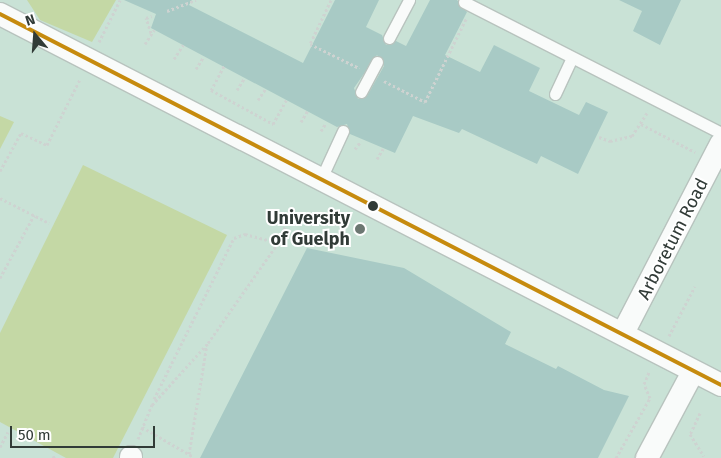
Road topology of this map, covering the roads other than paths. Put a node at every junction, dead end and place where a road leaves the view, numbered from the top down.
1 (2, 0) edge
2 (409, 0) edge
3 (464, 2) dead end
4 (0, 4) edge
5 (0, 14) edge
6 (389, 38) dead end
7 (572, 58) junction
8 (377, 62) dead end
9 (361, 92) dead end
10 (555, 94) dead end
11 (343, 131) dead end
12 (721, 133) edge
13 (721, 144) edge
14 (320, 181) junction
15 (623, 332) junction
16 (693, 372) junction
17 (721, 385) edge
18 (647, 458) edge

1 - 4 street
2 - 6 lane
3 - 7 lane
5 - 14 street
7 - 10 lane
7 - 12 lane
8 - 9 lane
11 - 14 lane
13 - 15 street, Arboretum Road
14 - 15 street
15 - 16 street
16 - 17 street
16 - 18 street

